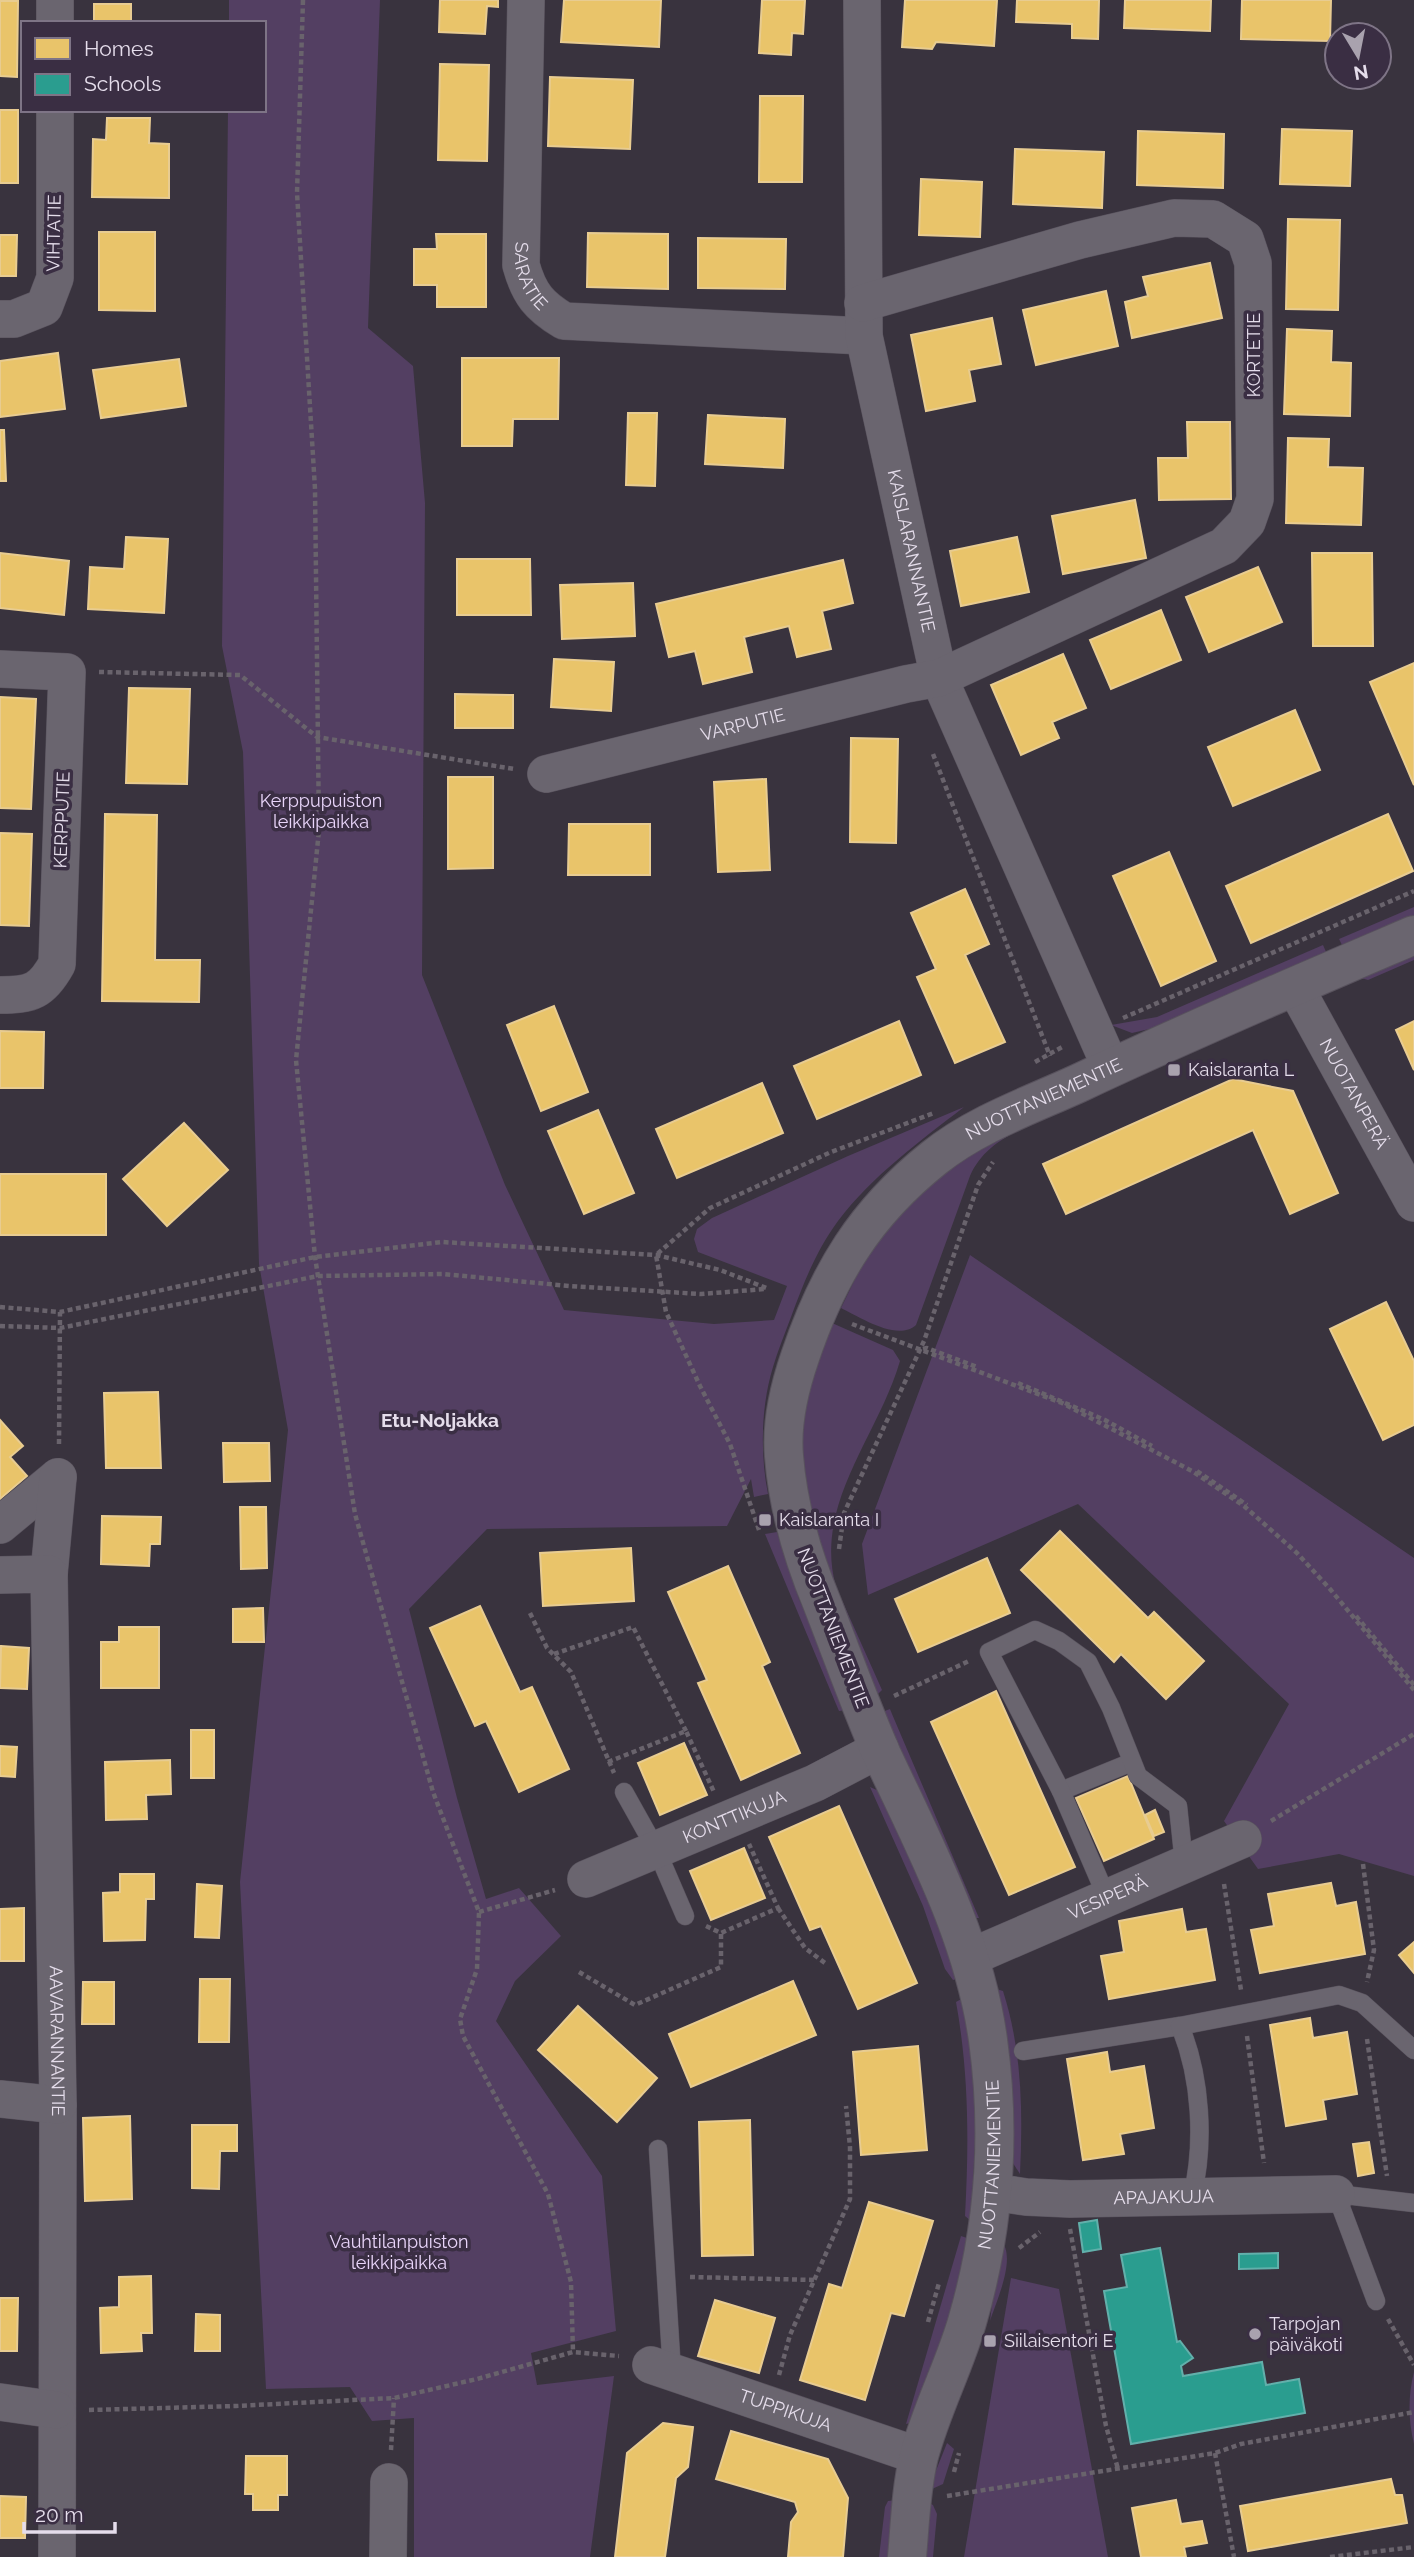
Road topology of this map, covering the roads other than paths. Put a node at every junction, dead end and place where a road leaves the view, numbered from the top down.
1 (55, 0) edge
2 (526, 0) edge
3 (862, 0) edge
4 (55, 21) edge
5 (55, 112) edge
6 (0, 319) edge
7 (863, 319) junction
8 (0, 668) edge
9 (939, 678) junction
10 (546, 774) road end
11 (1414, 935) edge
12 (1295, 987) junction
13 (0, 995) edge
14 (1111, 1068) junction
15 (1414, 1203) edge
16 (0, 1525) edge
17 (49, 1574) junction
18 (0, 1575) edge
19 (880, 1749) junction
20 (1132, 1762) junction
21 (1061, 1791) junction
22 (624, 1792) road end
23 (1231, 1844) road end
24 (657, 1851) junction
25 (1184, 1864) junction
26 (586, 1879) road end
27 (1107, 1898) junction
28 (685, 1916) road end
29 (971, 1957) junction
30 (1180, 2026) junction
31 (1414, 2050) edge
32 (1023, 2051) dead end
33 (0, 2099) edge
34 (58, 2105) junction
35 (658, 2149) dead end
36 (992, 2192) junction
37 (1336, 2194) junction
38 (1192, 2197) junction
39 (1414, 2203) edge
40 (1376, 2301) road end
41 (661, 2368) joint
42 (0, 2402) edge
43 (56, 2410) junction
44 (919, 2456) junction
45 (388, 2482) road end
46 (57, 2557) edge
47 (388, 2557) edge
48 (907, 2557) edge

1 - 4 street
2 - 7 street, SARATIE
3 - 7 street, KAISLARANNANTIE
5 - 6 street, VIHTATIE
7 - 9 street, KAISLARANNANTIE
7 - 9 street, KORTETIE
8 - 13 street, KERPPUTIE
9 - 10 street, VARPUTIE
9 - 14 street, KAISLARANNANTIE
11 - 12 street, NUOTTANIEMENTIE
12 - 14 street, NUOTTANIEMENTIE
12 - 15 street, NUOTANPERÄ
14 - 19 street, NUOTTANIEMENTIE
16 - 17 street, AAVARANNANTIE
17 - 18 street
17 - 34 street, AAVARANNANTIE
19 - 24 street, KONTTIKUJA
19 - 29 street, NUOTTANIEMENTIE
20 - 21 lane
20 - 21 lane
20 - 25 lane
21 - 27 lane
22 - 24 lane
23 - 25 street, VESIPERÄ
24 - 26 street, KONTTIKUJA
24 - 28 lane
25 - 27 street, VESIPERÄ
27 - 29 street, VESIPERÄ
29 - 36 street, NUOTTANIEMENTIE
30 - 31 lane
30 - 32 lane
30 - 38 lane
33 - 34 street
34 - 43 street, AAVARANNANTIE
35 - 41 lane
36 - 38 street, APAJAKUJA
36 - 44 street, NUOTTANIEMENTIE
37 - 38 street, APAJAKUJA
37 - 39 lane
37 - 40 lane
41 - 44 street, TUPPIKUJA
42 - 43 street
43 - 46 street, AAVARANNANTIE
44 - 48 street, NUOTTANIEMENTIE
45 - 47 street

